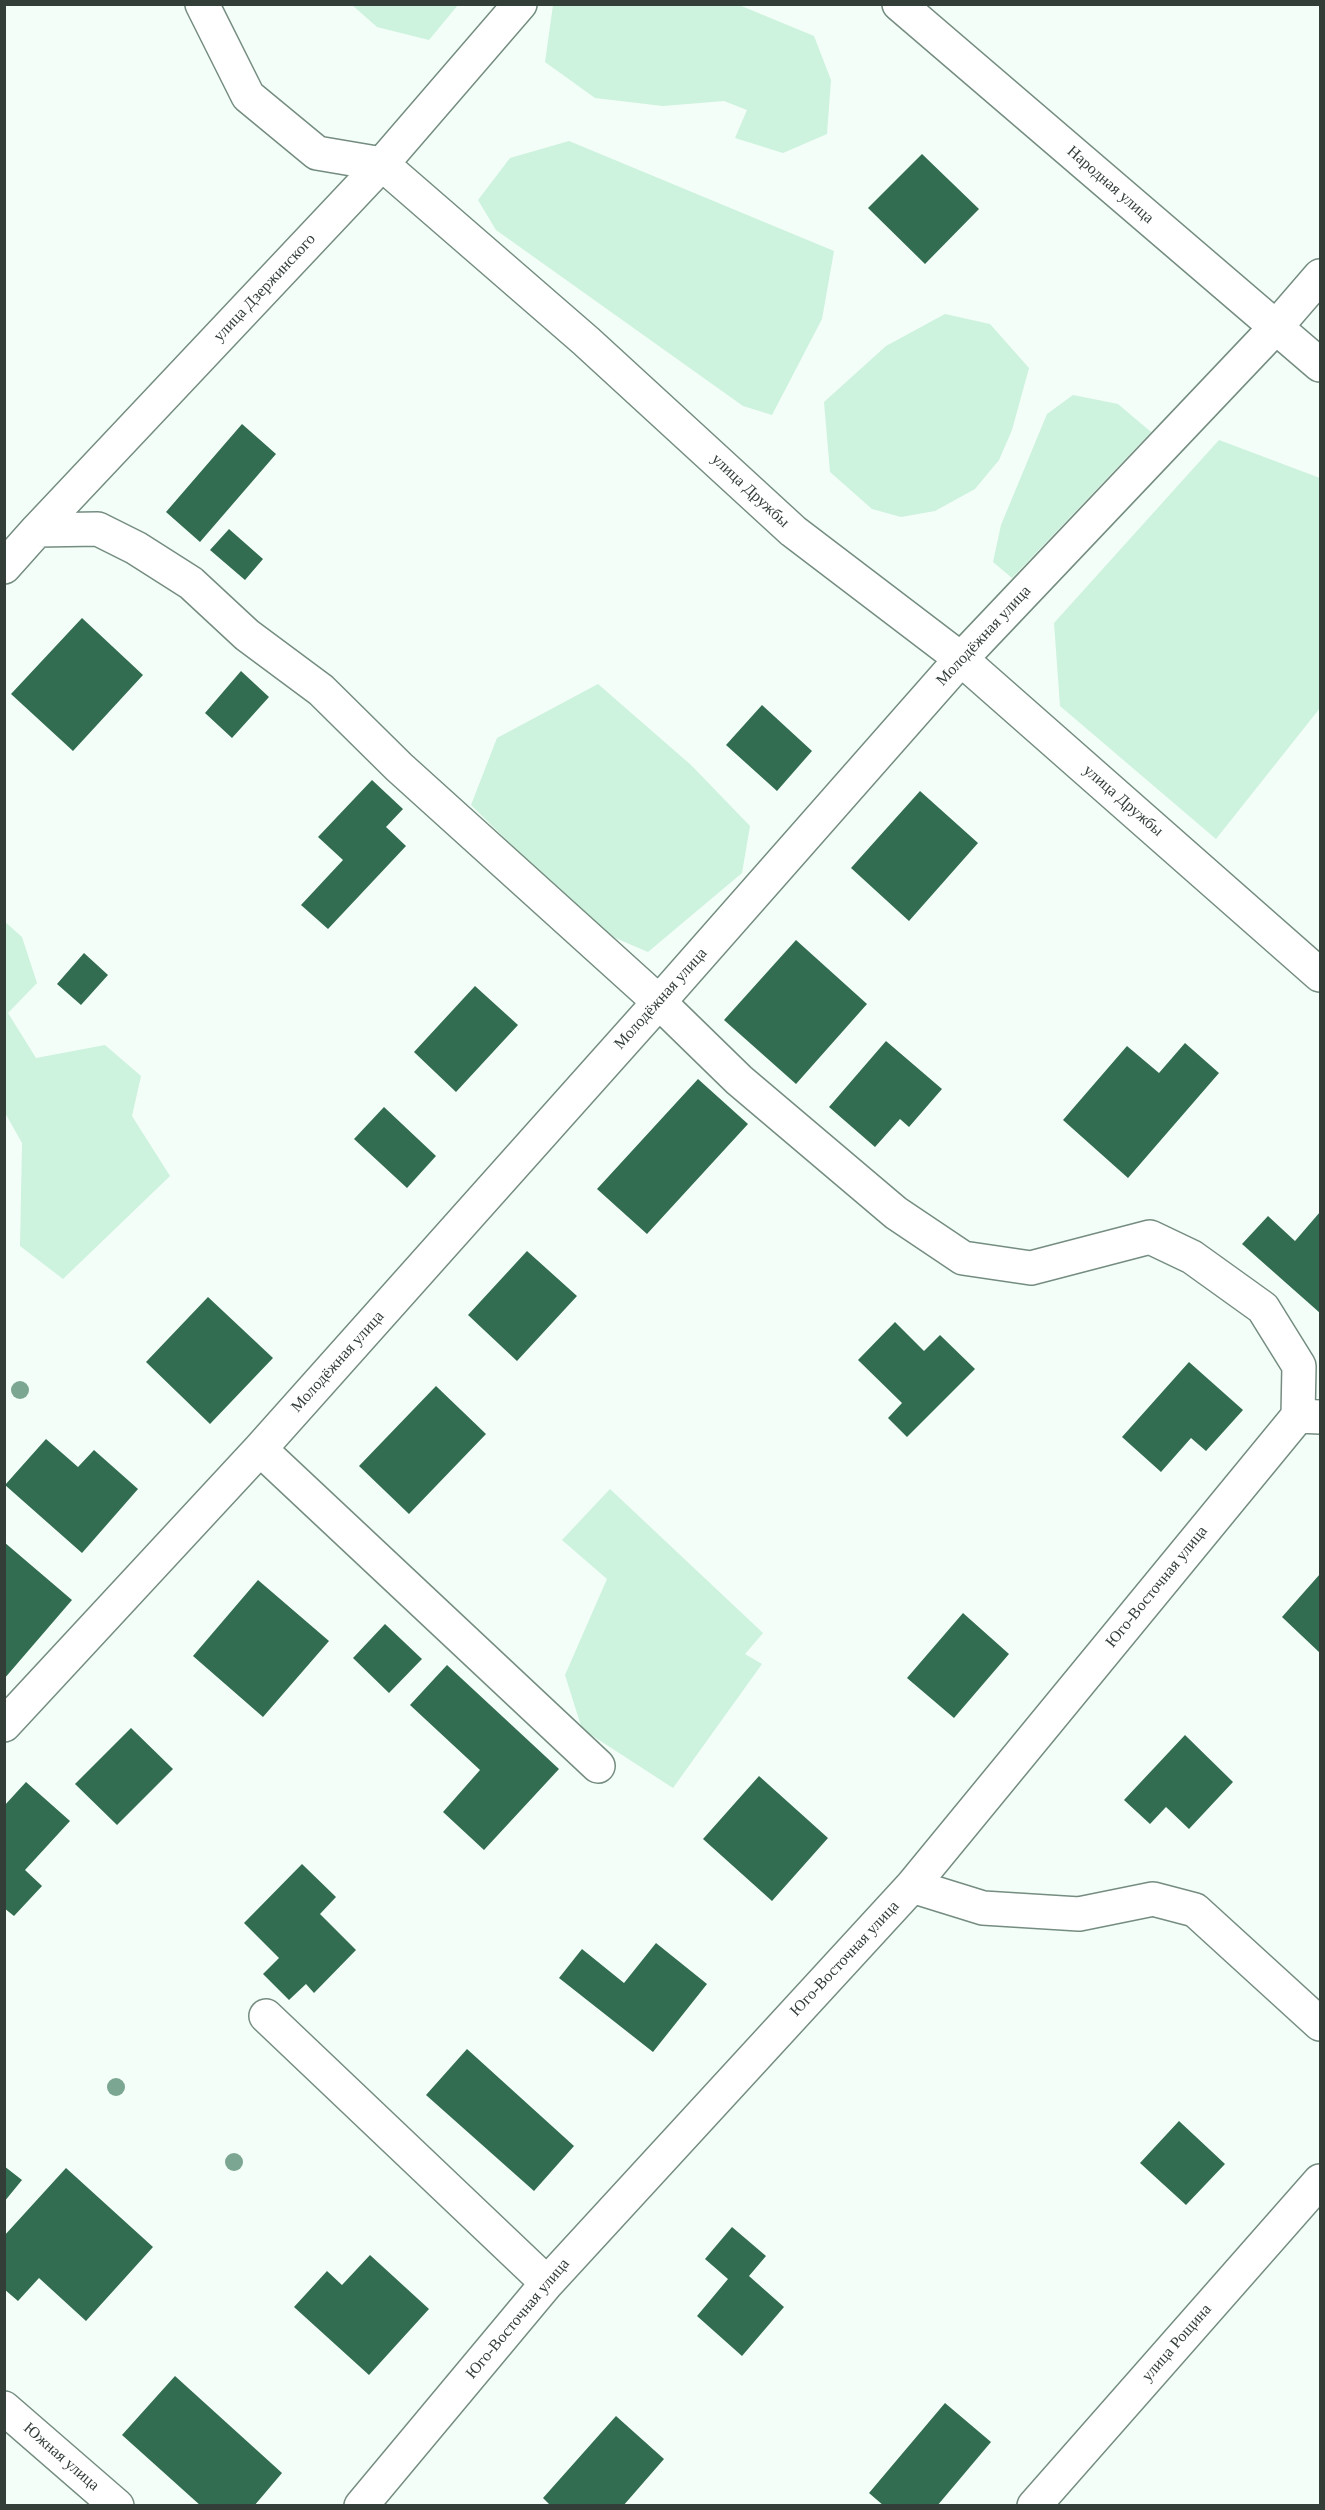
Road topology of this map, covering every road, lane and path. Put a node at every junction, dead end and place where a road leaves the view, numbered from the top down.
1 (202, 4) edge
2 (520, 4) edge
3 (899, 4) edge
4 (382, 164) junction
5 (1320, 276) edge
6 (1276, 327) junction
7 (1320, 365) edge
8 (37, 530) junction
9 (4, 567) edge
10 (961, 659) junction
11 (1320, 975) edge
12 (659, 1002) junction
13 (1309, 1417) edge
14 (260, 1449) junction
15 (4, 1725) edge
16 (598, 1766) dead end
17 (912, 1886) junction
18 (266, 2016) dead end
19 (1320, 2024) edge
20 (1320, 2181) edge
21 (547, 2283) junction
22 (4, 2408) edge
23 (117, 2505) edge
24 (361, 2505) edge
25 (1034, 2505) edge

1 - 4 street
2 - 4 street, улица Дзержинского
3 - 6 street, Народная улица
4 - 8 street, улица Дзержинского
4 - 10 street, улица Дружбы
5 - 6 street, Молодёжная улица
6 - 7 street, Народная улица
6 - 10 street, Молодёжная улица
8 - 9 street, улица Дзержинского
8 - 12 street
10 - 11 street, улица Дружбы
10 - 12 street, Молодёжная улица
12 - 13 street
12 - 14 street, Молодёжная улица
13 - 17 street, Юго-Восточная улица
14 - 15 street, Молодёжная улица
14 - 16 street
17 - 19 street
17 - 21 street, Юго-Восточная улица
18 - 21 street
20 - 25 street, улица Рощина
21 - 24 street, Юго-Восточная улица
22 - 23 street, Южная улица

